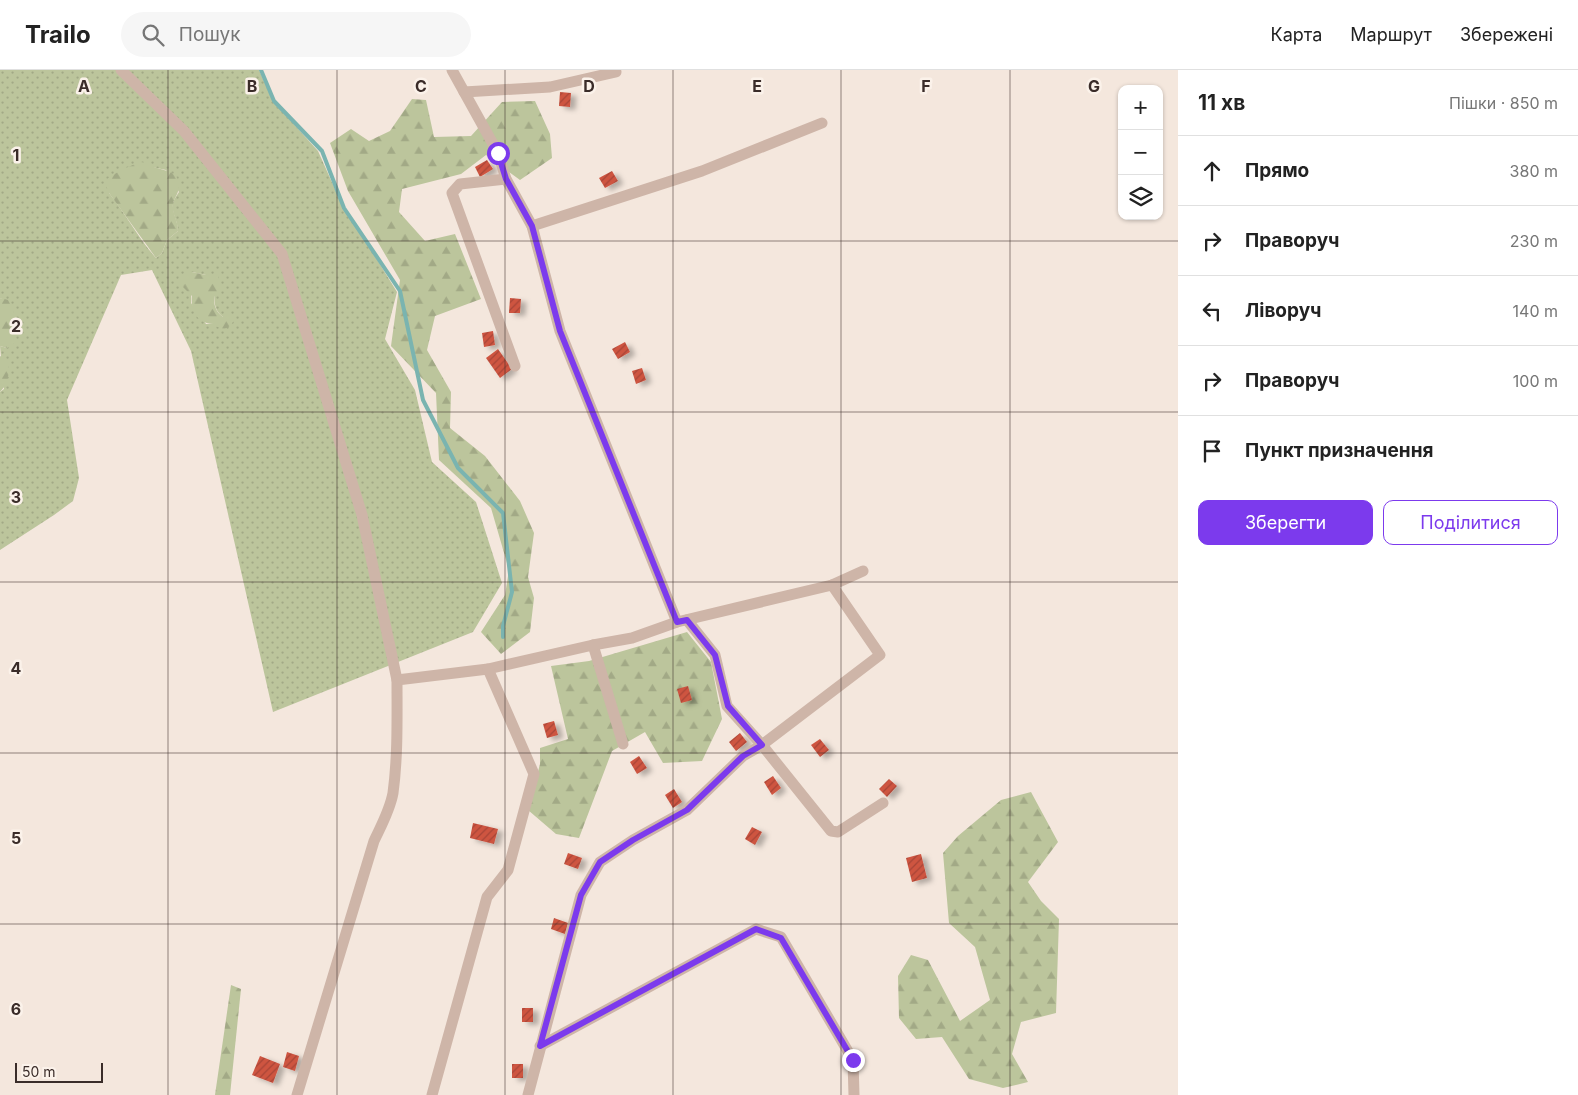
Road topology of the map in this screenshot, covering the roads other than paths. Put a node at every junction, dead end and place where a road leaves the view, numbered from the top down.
1 (121, 70) edge
2 (452, 70) edge
3 (618, 71) edge
4 (464, 92) junction
5 (822, 123) dead end
6 (506, 179) junction
7 (532, 226) junction
8 (515, 366) dead end
9 (863, 571) dead end
10 (832, 585) junction
11 (682, 621) junction
12 (593, 645) junction
13 (488, 669) junction
14 (397, 680) junction
15 (623, 744) dead end
16 (762, 745) junction
17 (883, 803) dead end
18 (540, 1046) junction
19 (297, 1095) edge
20 (432, 1095) edge
21 (528, 1095) edge
22 (854, 1095) edge

1 - 14 street
2 - 4 street
3 - 4 street
4 - 6 street
5 - 7 street
6 - 7 street
6 - 8 street
7 - 11 street
9 - 10 street
10 - 11 street
10 - 16 street
11 - 12 street
11 - 16 street
12 - 13 street
12 - 15 street
13 - 14 street
13 - 20 street
14 - 19 street
16 - 17 street
16 - 18 street
18 - 21 street
18 - 22 street

